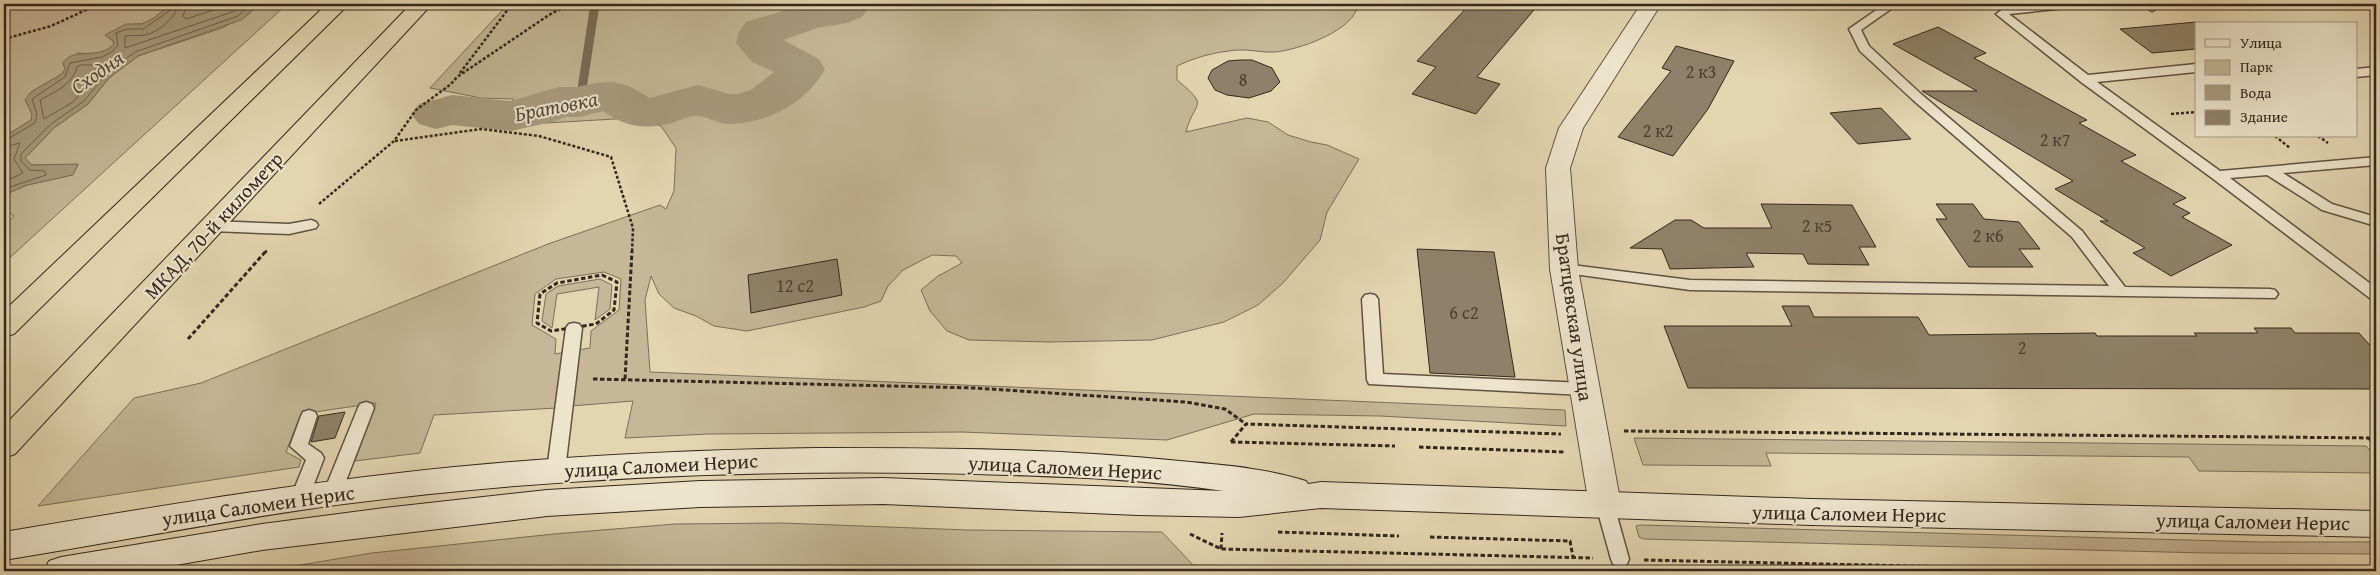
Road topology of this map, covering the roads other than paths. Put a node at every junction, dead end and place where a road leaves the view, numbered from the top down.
1 (338, 4) edge
2 (422, 4) edge
3 (1651, 4) edge
4 (1892, 4) edge
5 (2076, 4) edge
6 (2195, 68) edge
7 (2376, 71) edge
8 (2358, 73) edge
9 (2085, 79) junction
10 (2376, 161) edge
11 (2270, 170) junction
12 (2217, 175) junction
13 (2376, 222) edge
14 (311, 225) dead end
15 (211, 226) junction
16 (1564, 269) junction
17 (2121, 292) junction
18 (2270, 294) dead end
19 (2376, 295) edge
20 (1370, 299) dead end
21 (4, 327) edge
22 (574, 328) road end
23 (1584, 389) junction
24 (366, 408) dead end
25 (309, 416) dead end
26 (4, 446) edge
27 (556, 470) junction
28 (332, 494) junction
29 (1321, 495) junction
30 (300, 497) junction
31 (1604, 505) junction
32 (2376, 524) edge
33 (4, 546) edge
34 (1620, 559) road end
35 (62, 571) edge

1 - 21 highway
2 - 15 highway, МКАД, 70-й километр
3 - 16 main road, Братцевская улица
4 - 17 lane
5 - 9 lane
6 - 9 lane
7 - 8 lane
9 - 12 lane
10 - 11 lane
11 - 12 lane
11 - 13 lane
12 - 19 lane
14 - 15 lane
15 - 26 highway, МКАД, 70-й километр
16 - 17 lane
16 - 23 main road, Братцевская улица
17 - 18 lane
20 - 23 lane
22 - 27 lane
23 - 31 main road, Братцевская улица
24 - 28 lane
25 - 30 lane
27 - 28 main road, улица Саломеи Нерис
27 - 29 main road, улица Саломеи Нерис
28 - 30 main road, улица Саломеи Нерис
29 - 31 main road, улица Саломеи Нерис
29 - 35 main road, улица Саломеи Нерис
30 - 33 main road, улица Саломеи Нерис
31 - 32 main road, улица Саломеи Нерис
31 - 34 lane

